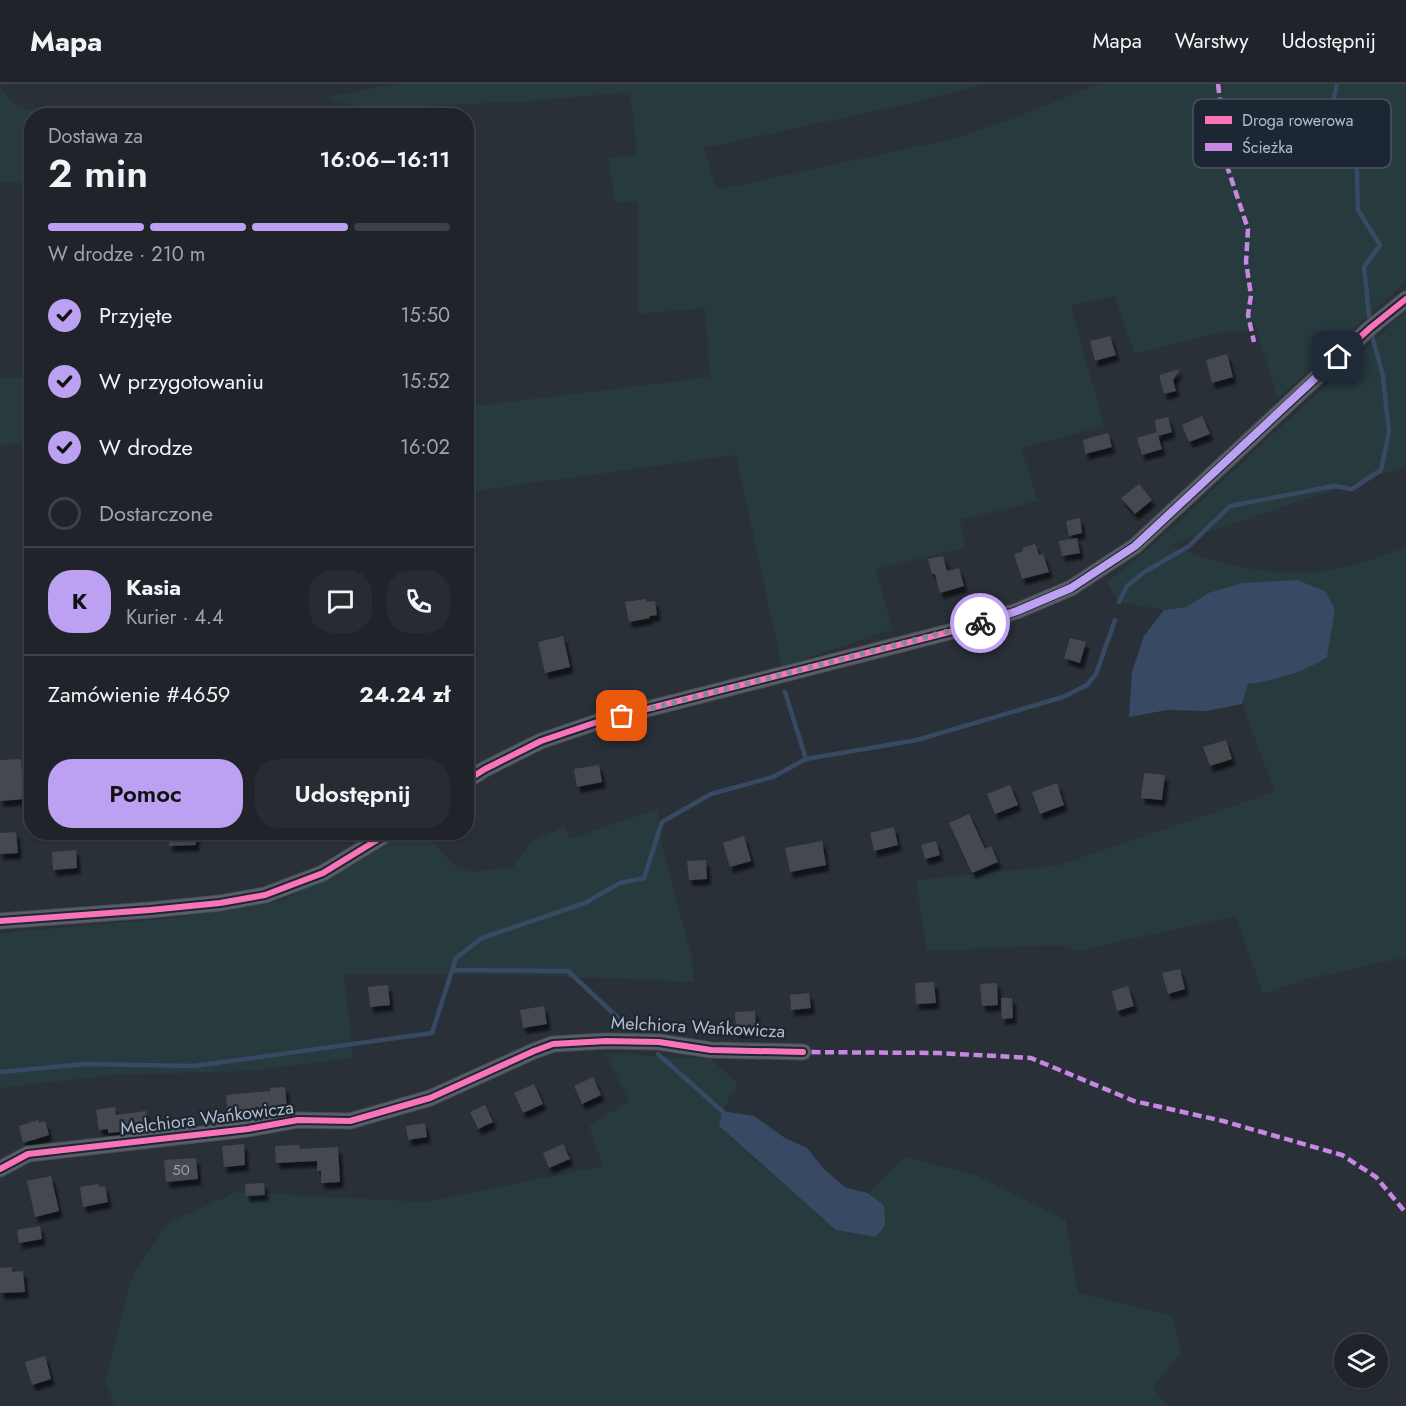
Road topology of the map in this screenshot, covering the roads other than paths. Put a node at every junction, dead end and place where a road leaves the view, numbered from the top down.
1 (1406, 299) edge
2 (474, 776) edge
3 (377, 840) edge
4 (0, 921) edge
5 (803, 1052) dead end
6 (0, 1170) edge

1 - 2 street
3 - 4 street
5 - 6 street, Melchiora Wańkowicza

